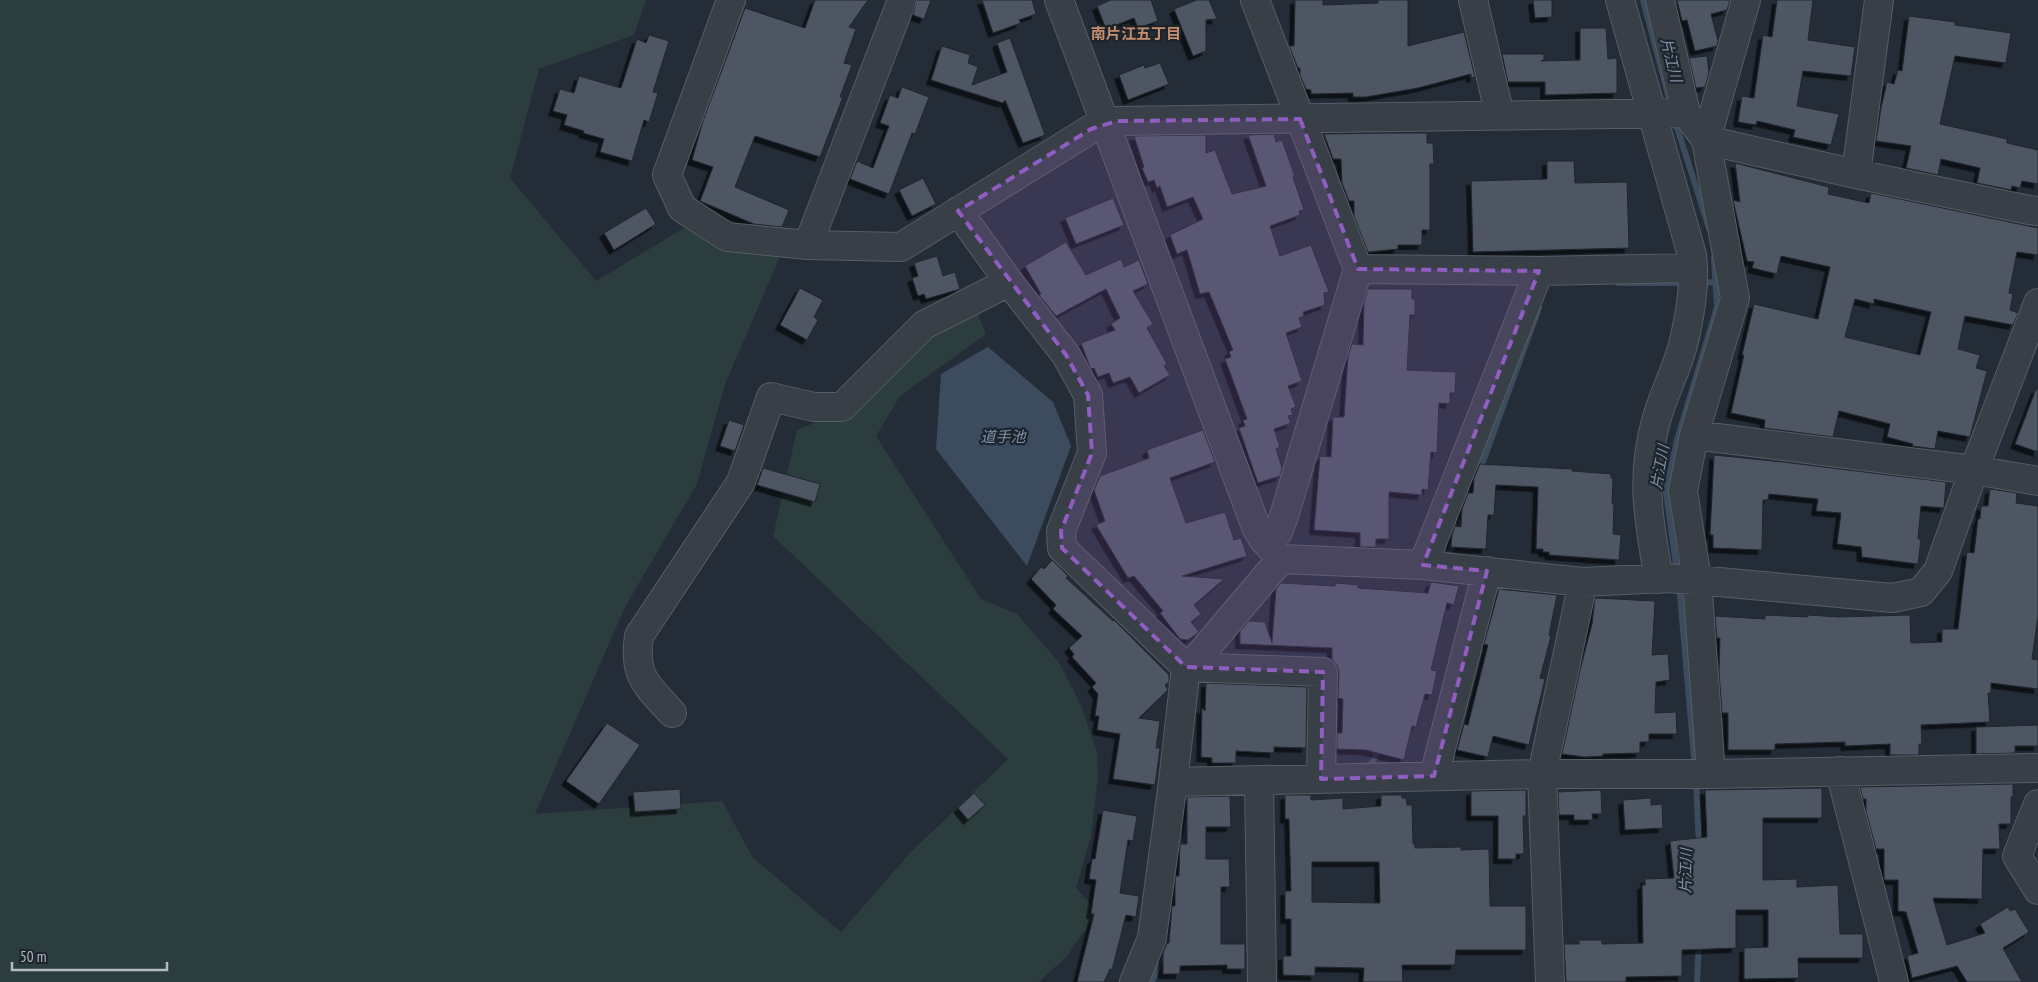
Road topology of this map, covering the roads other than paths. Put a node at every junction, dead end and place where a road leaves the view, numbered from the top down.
1 (731, 0) edge
2 (902, 0) edge
3 (1059, 0) edge
4 (1255, 0) edge
5 (1473, 0) edge
6 (1620, 0) edge
7 (1660, 0) edge
8 (1746, 0) edge
9 (1879, 0) edge
10 (1652, 113) junction
11 (1686, 113) junction
12 (1500, 116) junction
13 (1300, 118) junction
14 (1105, 125) junction
15 (1706, 140) junction
16 (1856, 174) junction
17 (2038, 210) edge
18 (958, 211) junction
19 (808, 245) junction
20 (1358, 269) junction
21 (1539, 272) junction
22 (1693, 278) junction
23 (1009, 282) junction
24 (2038, 303) edge
25 (1694, 435) junction
26 (1974, 470) junction
27 (2038, 481) edge
28 (1272, 549) junction
29 (1436, 566) junction
30 (1487, 571) junction
31 (1662, 579) junction
32 (1697, 580) junction
33 (1583, 582) junction
34 (1186, 667) junction
35 (672, 713) dead end
36 (2038, 768) edge
37 (1840, 771) junction
38 (1542, 774) junction
39 (1711, 774) junction
40 (1434, 776) junction
41 (1321, 778) junction
42 (1173, 782) junction
43 (1259, 788) junction
44 (2038, 804) edge
45 (2038, 890) edge
46 (1134, 982) edge
47 (1262, 982) edge
48 (1550, 982) edge
49 (1894, 982) edge

1 - 19 street
2 - 19 street
3 - 14 street
4 - 13 street
5 - 12 street
6 - 10 street
7 - 11 street
8 - 15 street
9 - 16 street
10 - 11 street
10 - 12 street
10 - 22 street
11 - 15 street
12 - 13 street
13 - 14 street
13 - 20 street
14 - 18 street
14 - 28 street
15 - 16 street
15 - 25 street
16 - 17 street
18 - 19 street
18 - 23 street
20 - 21 street
20 - 28 street
21 - 22 street
21 - 29 street
22 - 31 street
23 - 34 street
23 - 35 street
24 - 26 street
25 - 26 street
25 - 32 street
26 - 27 street
26 - 32 street
28 - 29 street
28 - 34 street
29 - 30 street
30 - 33 street
30 - 40 street
31 - 32 street
31 - 33 street
32 - 39 street
33 - 38 street
34 - 41 street
34 - 42 street
36 - 37 street
37 - 39 street
37 - 49 street
38 - 39 street
38 - 40 street
38 - 48 street
40 - 41 street
41 - 43 street
42 - 43 street
42 - 46 street
43 - 47 street
44 - 45 street

